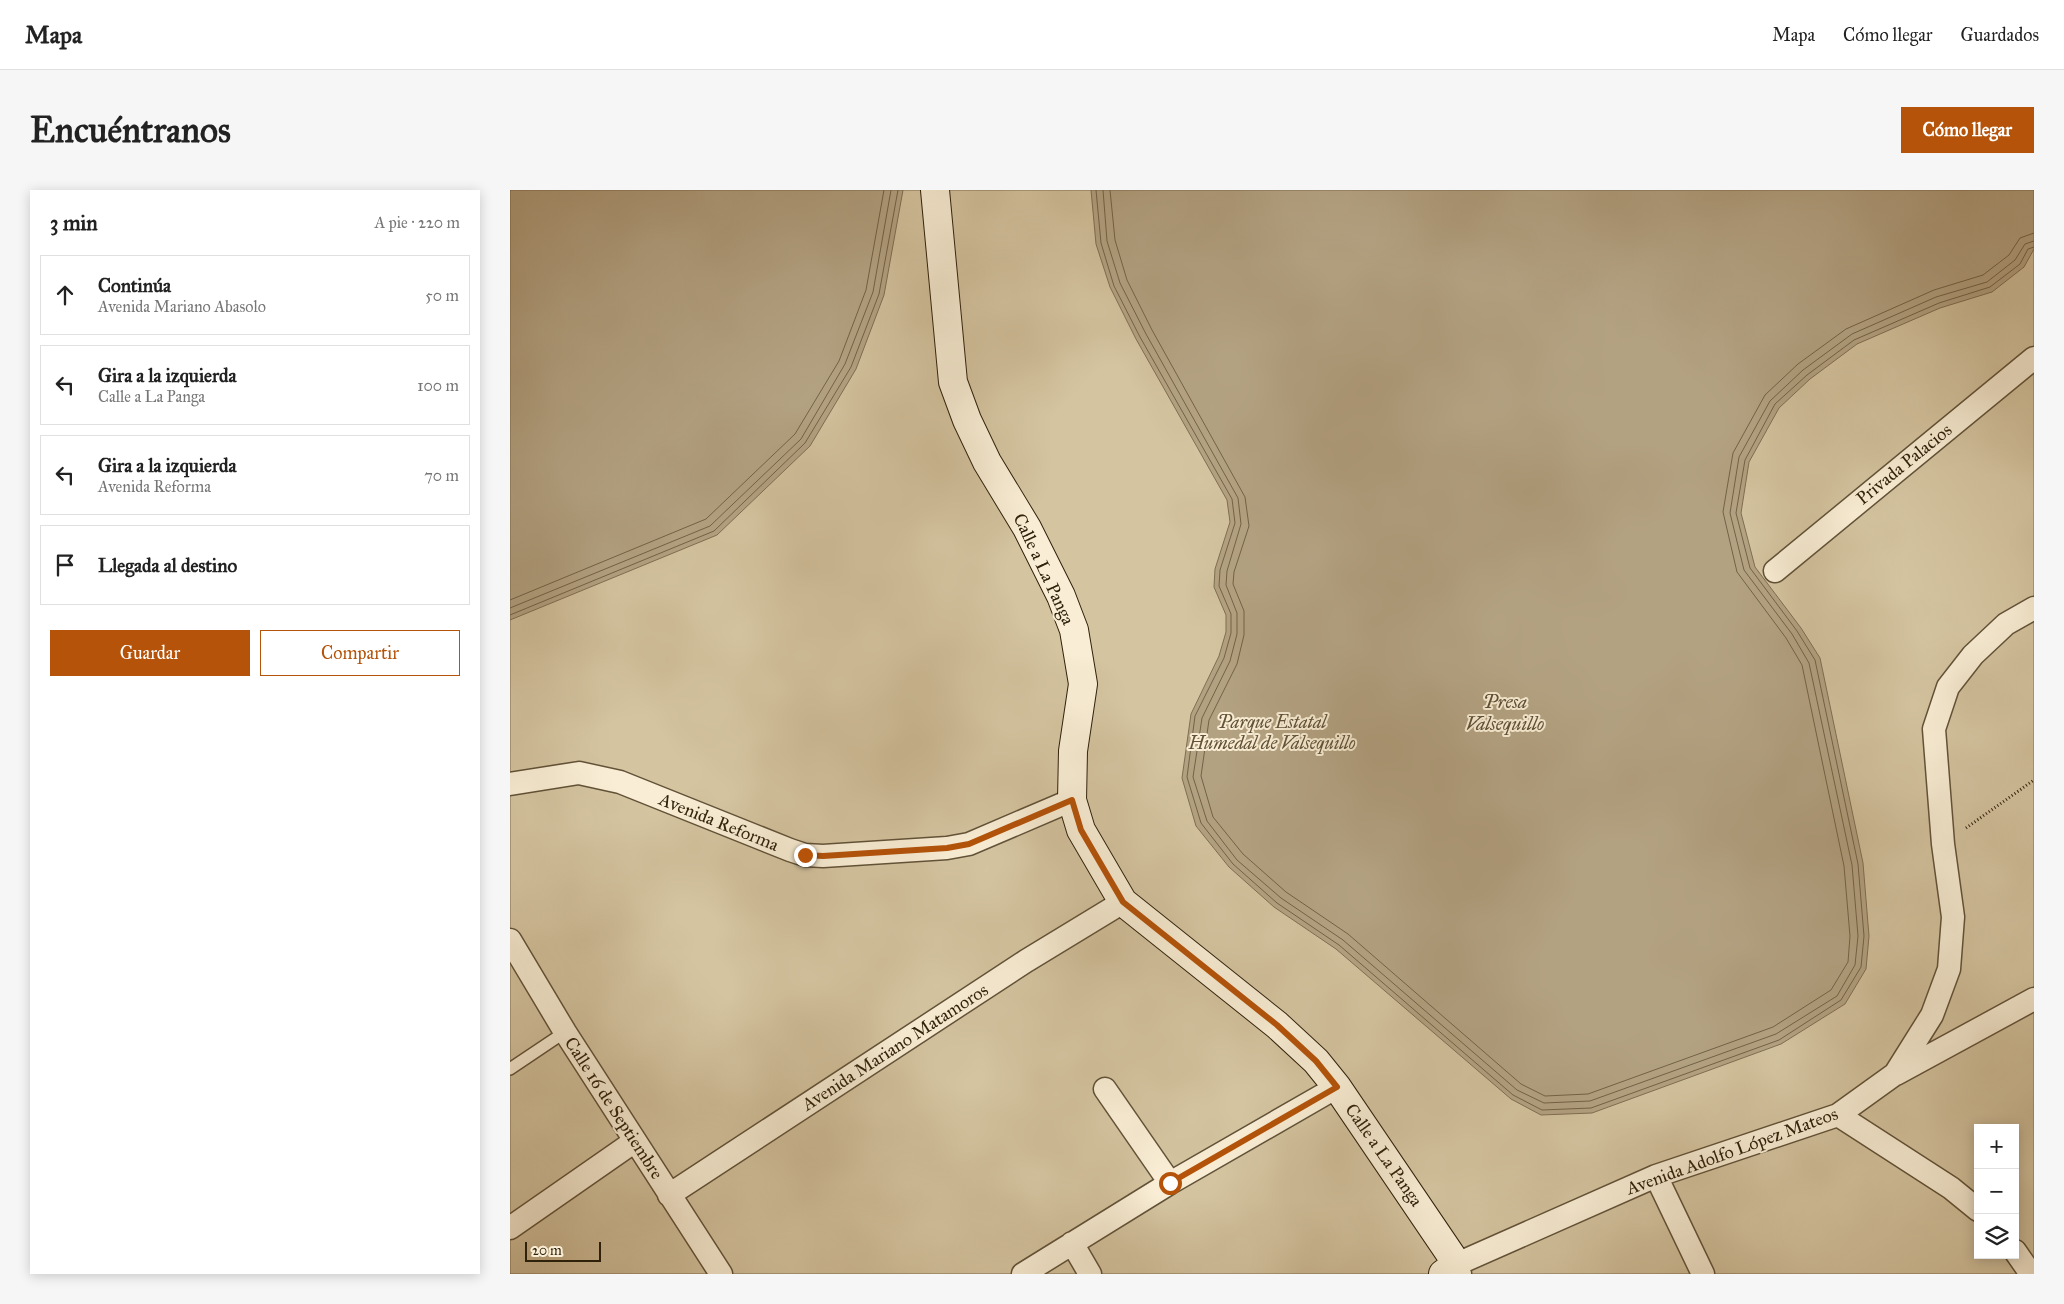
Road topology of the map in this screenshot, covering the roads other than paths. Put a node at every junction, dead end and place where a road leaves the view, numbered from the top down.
1 (935, 190) edge
2 (2034, 358) edge
3 (1775, 571) dead end
4 (2034, 608) edge
5 (510, 784) edge
6 (1072, 800) junction
7 (1123, 902) junction
8 (510, 940) edge
9 (2034, 999) edge
10 (565, 1032) junction
11 (510, 1068) edge
12 (1895, 1074) junction
13 (1337, 1087) junction
14 (1105, 1089) dead end
15 (1838, 1115) junction
16 (635, 1141) junction
17 (1656, 1176) junction
18 (1170, 1183) junction
19 (669, 1195) junction
20 (1974, 1207) edge
21 (510, 1228) edge
22 (1072, 1243) junction
23 (2019, 1257) edge
24 (1453, 1271) edge
25 (721, 1274) edge
26 (1024, 1274) edge
27 (1090, 1274) edge
28 (1703, 1274) edge
29 (2031, 1274) edge

1 - 6 main road, Calle a La Panga
2 - 3 street, Privada Palacios
4 - 12 street, Avenida Adolfo López Mateos
5 - 6 street, Avenida Reforma
6 - 7 main road, Calle a La Panga
7 - 13 main road, Calle a La Panga
7 - 19 street, Avenida Mariano Matamoros
8 - 10 street, Calle 16 de Septiembre
9 - 12 street
10 - 11 lane
10 - 16 street, Calle 16 de Septiembre
12 - 15 street, Avenida Adolfo López Mateos
13 - 18 street
13 - 24 main road, Calle a La Panga
14 - 18 street
15 - 17 street, Avenida Adolfo López Mateos
15 - 20 street
16 - 19 street, Calle 16 de Septiembre
16 - 21 street
17 - 24 street, Avenida Adolfo López Mateos
17 - 28 street
18 - 22 street
19 - 25 street, Calle 16 de Septiembre
22 - 26 street
22 - 27 street
23 - 29 street

